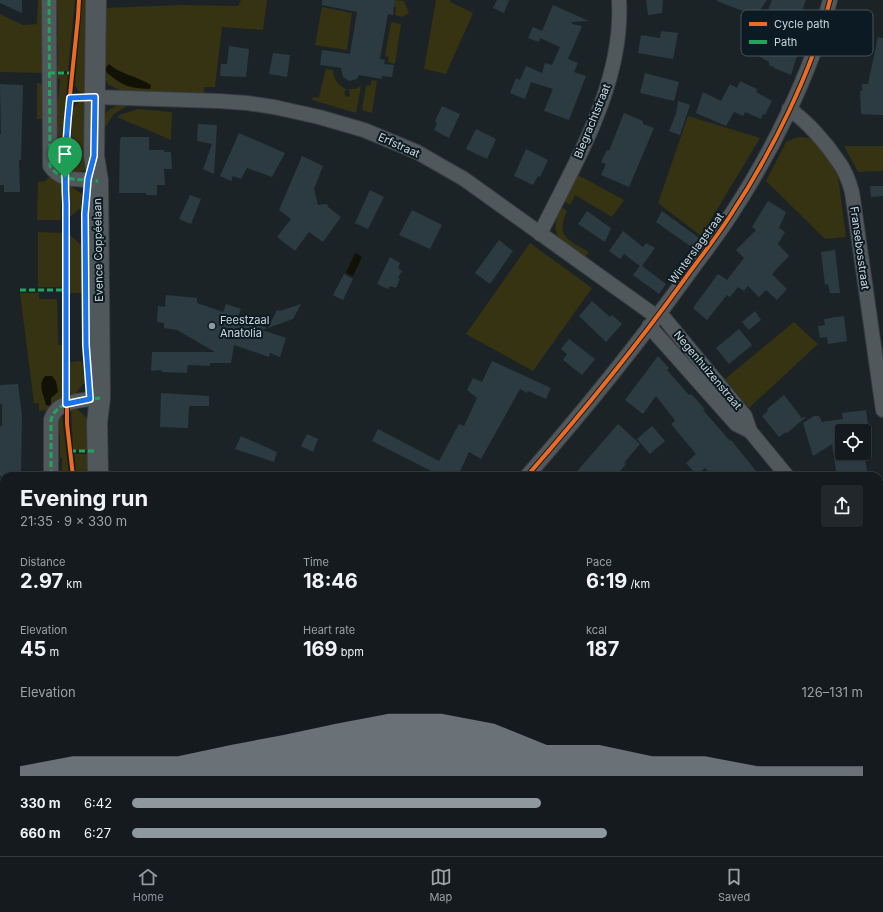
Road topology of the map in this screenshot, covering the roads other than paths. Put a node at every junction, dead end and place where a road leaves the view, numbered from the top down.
1 (49, 0) edge
2 (96, 0) edge
3 (619, 0) edge
4 (830, 0) edge
5 (827, 10) edge
6 (813, 56) edge
7 (95, 97) junction
8 (789, 109) junction
9 (93, 180) junction
10 (540, 234) junction
11 (655, 319) junction
12 (95, 398) junction
13 (883, 410) edge
14 (51, 472) edge
15 (98, 472) edge
16 (530, 472) edge
17 (784, 472) edge

1 - 9 street
2 - 7 street, Evence Coppéelaan
3 - 10 street, Biegrachtstraat
4 - 5 street, Winterslagstraat
6 - 8 street, Winterslagstraat
7 - 9 street, Evence Coppéelaan
7 - 10 street, Erfstraat
8 - 11 street, Winterslagstraat
8 - 13 street, Fransebosstraat
9 - 12 street, Evence Coppéelaan
10 - 11 street, Erfstraat
11 - 16 street, Winterslagstraat
11 - 17 street, Negenhuizenstraat
12 - 14 street
12 - 15 street, Evence Coppéelaan

